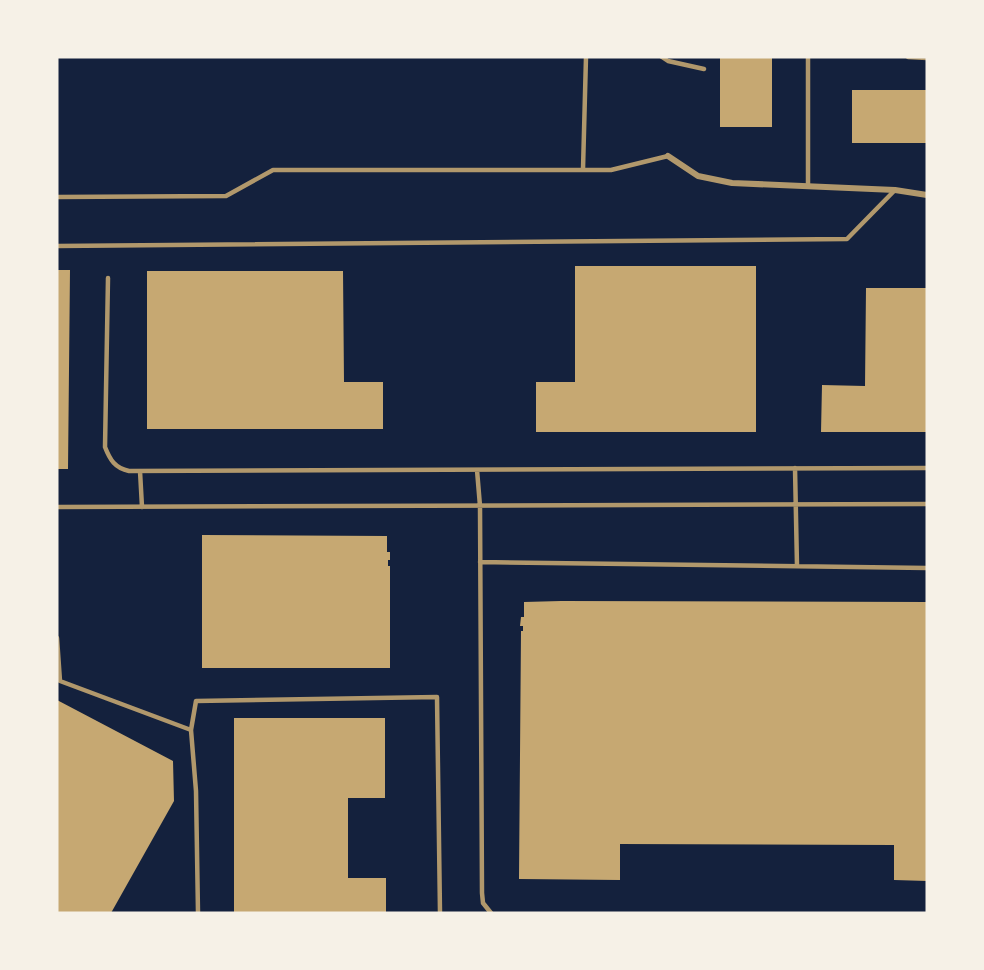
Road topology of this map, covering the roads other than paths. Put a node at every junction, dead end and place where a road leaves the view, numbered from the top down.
1 (586, 57) edge
2 (662, 57) edge
3 (808, 57) edge
4 (908, 57) edge
5 (927, 58) edge
6 (704, 69) dead end
7 (668, 156) joint
8 (583, 169) junction
9 (808, 186) junction
10 (895, 190) junction
11 (927, 195) edge
12 (57, 197) edge
13 (57, 246) edge
14 (108, 278) dead end
15 (795, 468) junction
16 (927, 468) edge
17 (477, 470) junction
18 (140, 471) junction
19 (927, 504) edge
20 (795, 505) junction
21 (480, 506) junction
22 (57, 507) edge
23 (142, 507) junction
24 (480, 562) junction
25 (797, 566) junction
26 (927, 568) edge
27 (57, 638) edge
28 (191, 730) junction
29 (198, 905) junction
30 (192, 913) edge
31 (198, 913) edge
32 (440, 913) edge
33 (491, 913) edge

1 - 8 lane
2 - 6 lane
3 - 9 lane
4 - 5 lane
7 - 8 lane
7 - 9 street
8 - 12 lane
9 - 10 street
10 - 11 street
10 - 13 lane
14 - 18 lane
15 - 16 lane
15 - 17 lane
15 - 20 lane
17 - 18 lane
17 - 21 lane
18 - 23 lane
19 - 20 lane
20 - 21 lane
20 - 25 lane
21 - 23 lane
21 - 24 lane
22 - 23 lane
24 - 25 lane
24 - 33 lane
25 - 26 lane
27 - 28 lane
28 - 29 lane
28 - 32 lane
29 - 30 lane
29 - 31 lane

